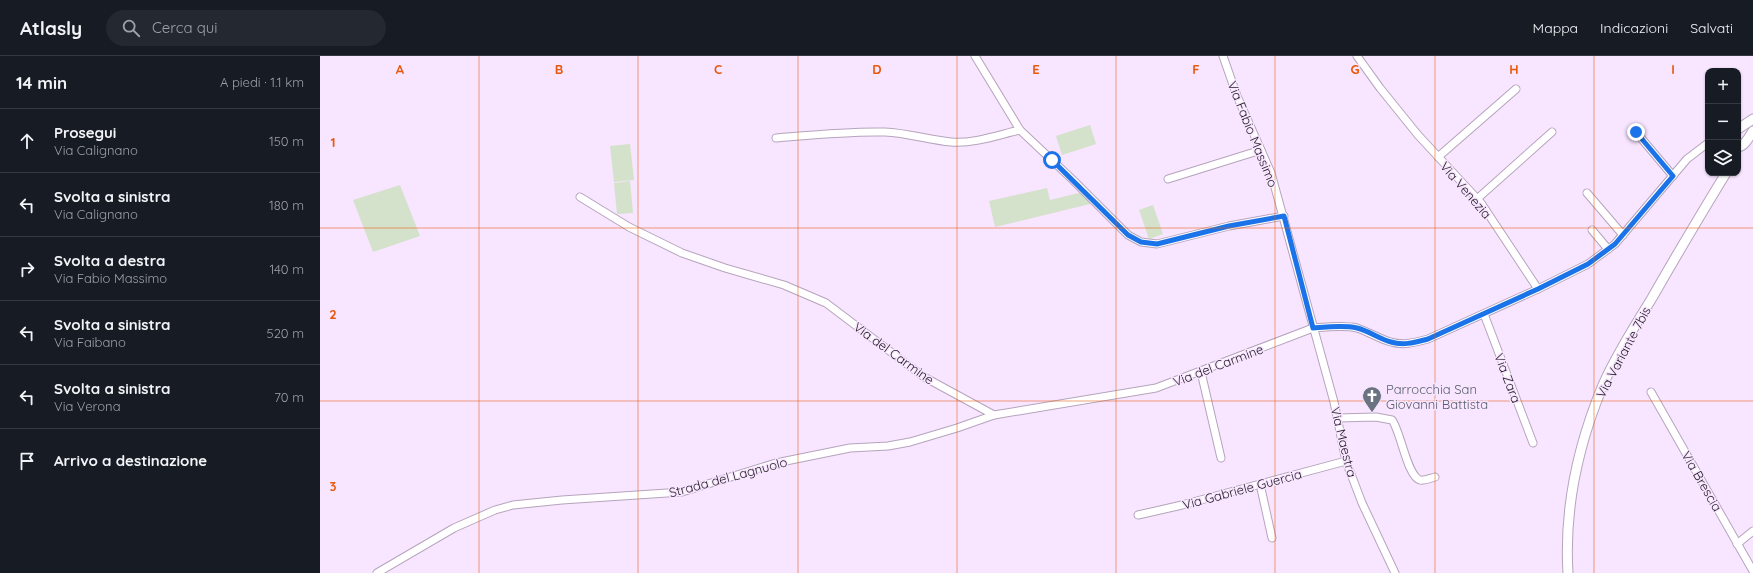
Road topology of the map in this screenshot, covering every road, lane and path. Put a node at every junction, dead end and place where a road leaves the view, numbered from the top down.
1 (974, 56) edge
2 (1223, 56) edge
3 (1357, 56) edge
4 (1516, 90) dead end
5 (1753, 118) edge
6 (1741, 127) edge
7 (1020, 130) junction
8 (1552, 132) dead end
9 (1636, 132) dead end
10 (1753, 132) edge
11 (776, 138) dead end
12 (1705, 145) edge
13 (1741, 147) edge
14 (1261, 150) junction
15 (1438, 157) junction
16 (1673, 176) junction
17 (1724, 176) edge
18 (1168, 179) dead end
19 (1587, 193) dead end
20 (580, 197) dead end
21 (1477, 199) junction
22 (1284, 216) junction
23 (1592, 230) dead end
24 (1623, 235) junction
25 (1608, 249) junction
26 (1538, 289) junction
27 (1484, 314) junction
28 (1313, 328) junction
29 (1201, 372) junction
30 (1651, 392) dead end
31 (994, 415) junction
32 (1337, 418) junction
33 (1533, 443) dead end
34 (1221, 458) dead end
35 (1346, 462) junction
36 (1435, 477) dead end
37 (1260, 484) junction
38 (1138, 515) dead end
39 (1753, 531) edge
40 (1272, 538) dead end
41 (1737, 544) junction
42 (1752, 567) edge
43 (377, 573) edge
44 (1395, 573) edge
45 (1568, 573) edge

1 - 7 street
2 - 14 street, Via Fabio Massimo
3 - 15 street, Via Venezia
4 - 15 street
5 - 6 main road
7 - 11 street
7 - 22 street
8 - 21 street
9 - 16 street
10 - 13 main road
12 - 16 street, Via del Carmine
14 - 18 street
14 - 22 street, Via Fabio Massimo
15 - 21 street, Via Venezia
16 - 24 street, Via del Carmine
17 - 45 main road, Via Variante 7bis
19 - 24 street
20 - 31 street, Via del Carmine
21 - 26 street, Via Venezia
22 - 28 street, Via Fabio Massimo
23 - 25 street
24 - 25 street, Via del Carmine
25 - 26 street, Via del Carmine
26 - 27 street, Via del Carmine
27 - 28 street, Via del Carmine
27 - 33 street, Via Zara
28 - 29 street, Via del Carmine
28 - 32 street, Via Maestra
29 - 31 street, Via del Carmine
29 - 34 street
30 - 41 street, Via Brescia
31 - 43 street, Strada del Lagnuolo
32 - 35 street, Via Maestra
32 - 36 street
35 - 37 street, Via Gabriele Guercia
35 - 44 street, Via Maestra
37 - 38 street, Via Gabriele Guercia
37 - 40 street
39 - 41 street
41 - 42 street, Via Brescia

